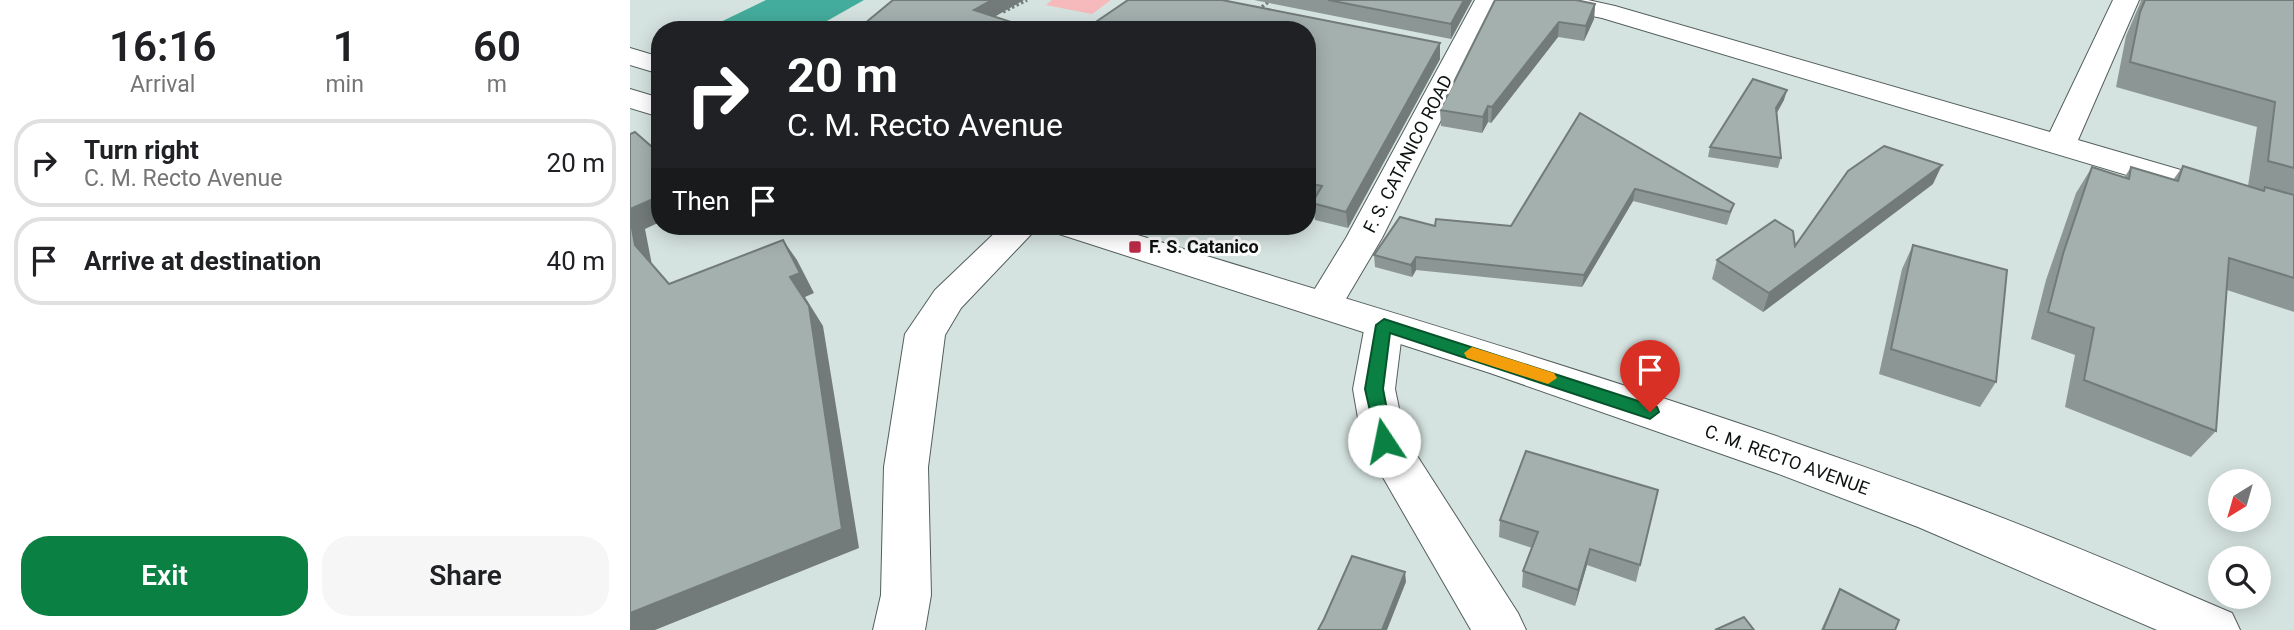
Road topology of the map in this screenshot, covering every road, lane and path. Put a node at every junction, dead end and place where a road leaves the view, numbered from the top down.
1 (1027, 0) edge
2 (1270, 0) edge
3 (1488, 0) edge
4 (1547, 0) edge
5 (2126, 0) edge
6 (1608, 6) edge
7 (1257, 11) edge
8 (993, 17) edge
9 (630, 56) edge
10 (651, 63) edge
11 (630, 98) edge
12 (651, 105) edge
13 (2060, 145) junction
14 (2294, 214) edge
15 (1013, 235) edge
16 (1100, 235) edge
17 (1324, 305) junction
18 (1384, 325) junction
19 (904, 594) edge
20 (1500, 630) edge
21 (2214, 630) edge

1 - 8 path
2 - 7 path
3 - 17 main road, F. S. CATANICO ROAD
4 - 6 main road
5 - 13 main road
6 - 13 main road
9 - 10 main road
11 - 12 main road
13 - 14 main road
15 - 19 main road
16 - 17 main road, C. M. RECTO AVENUE
17 - 18 main road, C. M. RECTO AVENUE
18 - 20 main road
18 - 21 main road, C. M. RECTO AVENUE

